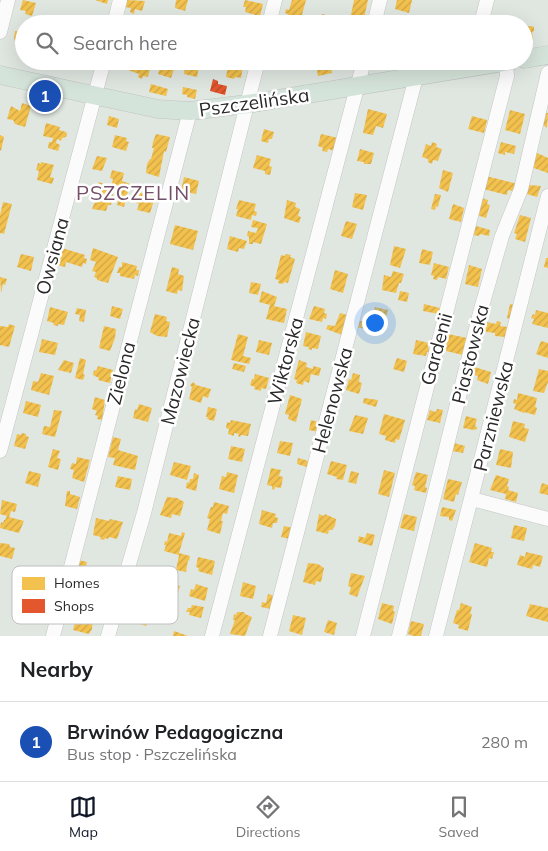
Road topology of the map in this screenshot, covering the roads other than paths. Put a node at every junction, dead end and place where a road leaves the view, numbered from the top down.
1 (8, 0) edge
2 (120, 0) edge
3 (275, 0) edge
4 (380, 0) edge
5 (487, 0) edge
6 (116, 15) edge
7 (271, 15) edge
8 (376, 15) edge
9 (483, 15) edge
10 (0, 32) edge
11 (548, 56) edge
12 (533, 58) edge
13 (102, 70) edge
14 (256, 70) edge
15 (361, 70) edge
16 (446, 70) edge
17 (507, 70) edge
18 (548, 73) edge
19 (0, 75) edge
20 (416, 77) junction
21 (357, 86) junction
22 (95, 96) junction
23 (247, 104) junction
24 (190, 111) junction
25 (548, 196) edge
26 (0, 451) edge
27 (472, 499) junction
28 (548, 519) edge
29 (71, 566) edge
30 (128, 566) edge
31 (112, 624) edge
32 (108, 636) edge
33 (212, 636) edge
34 (270, 636) edge
35 (363, 636) edge
36 (399, 636) edge
37 (436, 636) edge

1 - 10 street
2 - 6 street
3 - 7 street
4 - 8 street
5 - 9 street
11 - 12 main road
13 - 22 street, Owsiana
14 - 23 street, Mazowiecka
15 - 21 street, Wiktorska
16 - 20 main road, Pszczelińska
17 - 35 street, Gardenii
18 - 36 street, Piastowska
19 - 22 main road, Pszczelińska
20 - 21 main road, Pszczelińska
20 - 34 street, Helenowska
21 - 23 main road, Pszczelińska
21 - 33 street, Wiktorska
22 - 24 main road, Pszczelińska
22 - 26 street, Owsiana
23 - 24 main road, Pszczelińska
23 - 30 street, Mazowiecka
24 - 29 street, Zielona
25 - 27 street, Parzniewska
27 - 28 street
27 - 37 street, Parzniewska
31 - 32 street, Mazowiecka

